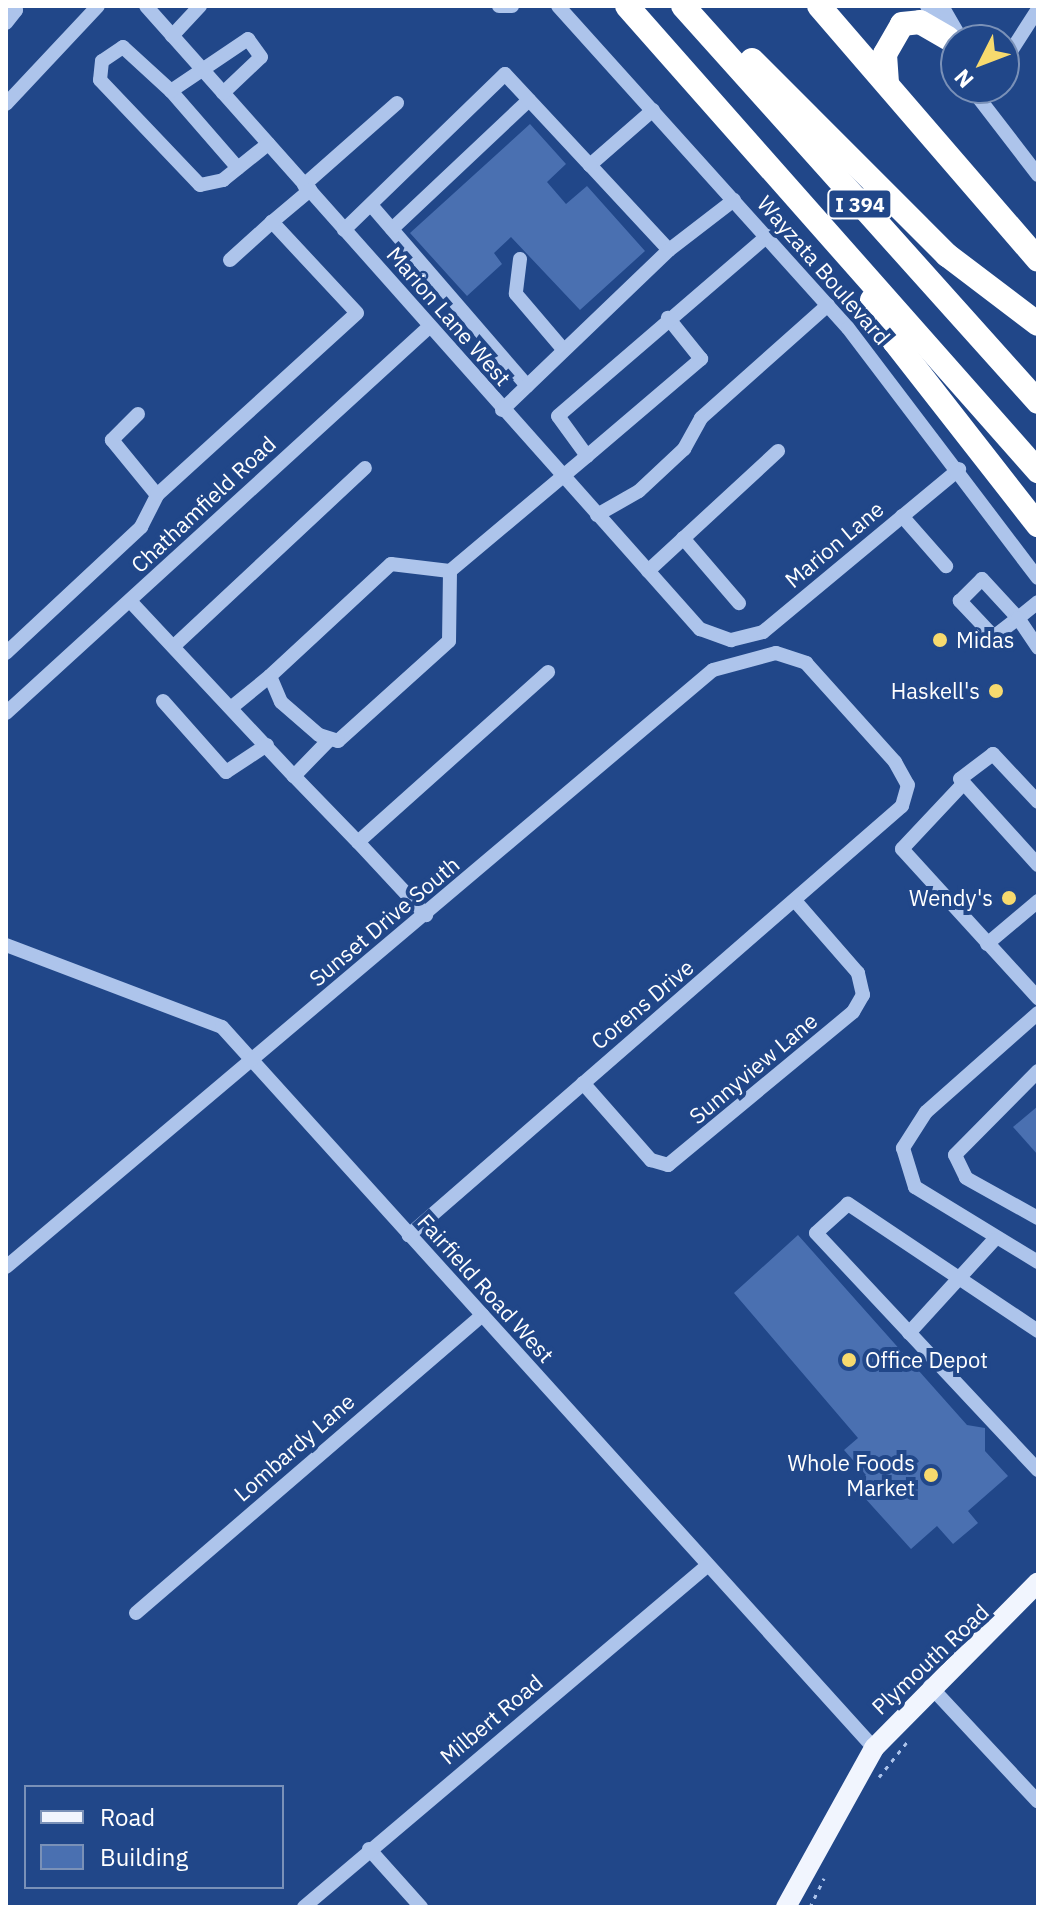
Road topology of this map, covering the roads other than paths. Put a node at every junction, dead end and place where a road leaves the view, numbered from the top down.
1 (11, 6) edge
2 (98, 6) edge
3 (146, 6) edge
4 (200, 6) edge
5 (499, 6) edge
6 (512, 6) edge
7 (558, 6) edge
8 (627, 6) edge
9 (683, 6) edge
10 (698, 6) edge
11 (819, 6) edge
12 (927, 6) edge
13 (1038, 9) edge
14 (6, 23) edge
15 (940, 24) edge
16 (1033, 26) edge
17 (940, 35) edge
18 (172, 36) junction
19 (1020, 42) edge
20 (201, 68) junction
21 (887, 83) junction
22 (171, 91) junction
23 (223, 93) junction
24 (7, 100) edge
25 (529, 100) junction
26 (397, 103) dead end
27 (984, 104) edge
28 (987, 104) edge
29 (653, 110) junction
30 (989, 111) junction
31 (268, 144) junction
32 (590, 165) junction
33 (238, 168) junction
34 (1038, 175) edge
35 (307, 188) junction
36 (734, 200) junction
37 (371, 205) junction
38 (272, 222) junction
39 (392, 229) junction
40 (344, 230) junction
41 (767, 236) junction
42 (669, 250) junction
43 (520, 259) dead end
44 (230, 260) dead end
45 (1038, 260) edge
46 (852, 263) junction
47 (828, 305) junction
48 (668, 318) junction
49 (1038, 324) edge
50 (429, 327) junction
51 (562, 348) junction
52 (527, 386) junction
53 (1038, 402) edge
54 (502, 410) junction
55 (138, 414) dead end
56 (778, 451) dead end
57 (587, 456) junction
58 (365, 468) dead end
59 (959, 469) junction
60 (1038, 471) edge
61 (563, 479) junction
62 (157, 495) junction
63 (597, 515) junction
64 (902, 516) junction
65 (1038, 525) edge
66 (683, 538) junction
67 (946, 566) dead end
68 (450, 571) junction
69 (648, 571) junction
70 (1038, 578) edge
71 (130, 601) junction
72 (1038, 602) edge
73 (739, 603) dead end
74 (731, 640) joint
75 (174, 646) junction
76 (1038, 648) edge
77 (6, 653) edge
78 (806, 663) joint
79 (548, 672) dead end
80 (270, 676) junction
81 (163, 701) dead end
82 (232, 707) junction
83 (6, 713) edge
84 (330, 739) junction
85 (267, 745) junction
86 (294, 776) junction
87 (963, 784) junction
88 (1038, 802) edge
89 (358, 842) junction
90 (1038, 865) edge
91 (1038, 901) edge
92 (796, 902) junction
93 (426, 915) junction
94 (987, 944) junction
95 (6, 945) edge
96 (1038, 998) edge
97 (1035, 1023) edge
98 (251, 1060) junction
99 (1038, 1071) edge
100 (583, 1083) junction
101 (1038, 1218) edge
102 (409, 1235) junction
103 (994, 1240) junction
104 (1038, 1262) edge
105 (6, 1267) edge
106 (962, 1282) junction
107 (482, 1315) junction
108 (1038, 1331) edge
109 (909, 1333) junction
110 (1038, 1470) edge
111 (707, 1566) junction
112 (1038, 1582) edge
113 (1038, 1600) edge
114 (136, 1613) dead end
115 (1013, 1614) junction
116 (930, 1686) junction
117 (874, 1748) junction
118 (1038, 1802) edge
119 (369, 1849) junction
120 (304, 1907) edge
121 (421, 1907) edge
122 (786, 1907) edge

1 - 14 street
2 - 24 street
3 - 18 street, Marion Lane West
4 - 18 street
5 - 6 street
7 - 29 street, Wayzata Boulevard
8 - 46 highway, I 394
9 - 53 highway, I 394
10 - 49 highway
11 - 21 highway
12 - 15 street
13 - 16 street
16 - 19 street
17 - 21 highway
18 - 20 street, Marion Lane West
20 - 22 street
20 - 23 street, Marion Lane West
20 - 23 street
21 - 45 highway
22 - 33 street
22 - 33 street
23 - 31 street, Marion Lane West
25 - 32 street
25 - 37 street
25 - 39 street
26 - 35 street
27 - 30 street
28 - 30 street
29 - 32 street
29 - 36 street, Wayzata Boulevard
30 - 34 street
31 - 33 street
31 - 35 street, Marion Lane West
32 - 42 street
35 - 38 street
35 - 40 street, Marion Lane West
36 - 41 street, Wayzata Boulevard
36 - 42 street
37 - 39 street
37 - 40 street
38 - 44 street
38 - 62 street
39 - 52 street
40 - 50 street, Marion Lane West
41 - 47 street, Wayzata Boulevard
41 - 48 street
42 - 51 street
43 - 51 street
46 - 60 highway, I 394
46 - 65 highway
47 - 59 street, Wayzata Boulevard
47 - 63 street
48 - 57 street
48 - 57 street
50 - 54 street, Marion Lane West
50 - 71 street, Chathamfield Road
51 - 52 street
52 - 54 street
54 - 61 street, Marion Lane West
55 - 62 street
56 - 66 street
57 - 61 street
58 - 75 street
59 - 64 street, Marion Lane
59 - 70 street, Wayzata Boulevard
61 - 63 street, Marion Lane West
61 - 68 street
62 - 77 street
63 - 69 street, Marion Lane West
64 - 67 street
64 - 74 street, Marion Lane
66 - 69 street
66 - 73 street
68 - 80 street
68 - 84 street
69 - 74 street, Marion Lane West
71 - 75 street
71 - 83 street, Chathamfield Road
72 - 76 street
75 - 82 street
78 - 92 street, Corens Drive
78 - 93 street, Sunset Drive South
79 - 89 street
80 - 82 street
80 - 84 street
81 - 85 street
82 - 85 street
84 - 86 street
85 - 86 street
86 - 89 street
87 - 88 street
87 - 90 street
87 - 94 street
89 - 93 street
91 - 94 street
92 - 100 street, Corens Drive
92 - 100 street, Sunnyview Lane
93 - 98 street, Sunset Drive South
94 - 96 street
95 - 98 street, Fairfield Road West
97 - 103 street
98 - 102 street, Fairfield Road West
98 - 105 street, Sunset Drive South
99 - 101 street
100 - 102 street, Corens Drive
102 - 107 street, Fairfield Road West
103 - 104 street
103 - 106 street
106 - 108 street
106 - 109 street
106 - 109 street
107 - 111 street, Fairfield Road West
107 - 114 street, Lombardy Lane
109 - 110 street
111 - 117 street, Fairfield Road West
111 - 119 street, Milbert Road
112 - 115 main road, Plymouth Road
113 - 115 main road, Plymouth Road
115 - 116 main road, Plymouth Road
116 - 117 main road, Plymouth Road
116 - 118 street
117 - 122 main road, Plymouth Road
119 - 120 street, Milbert Road
119 - 121 street

